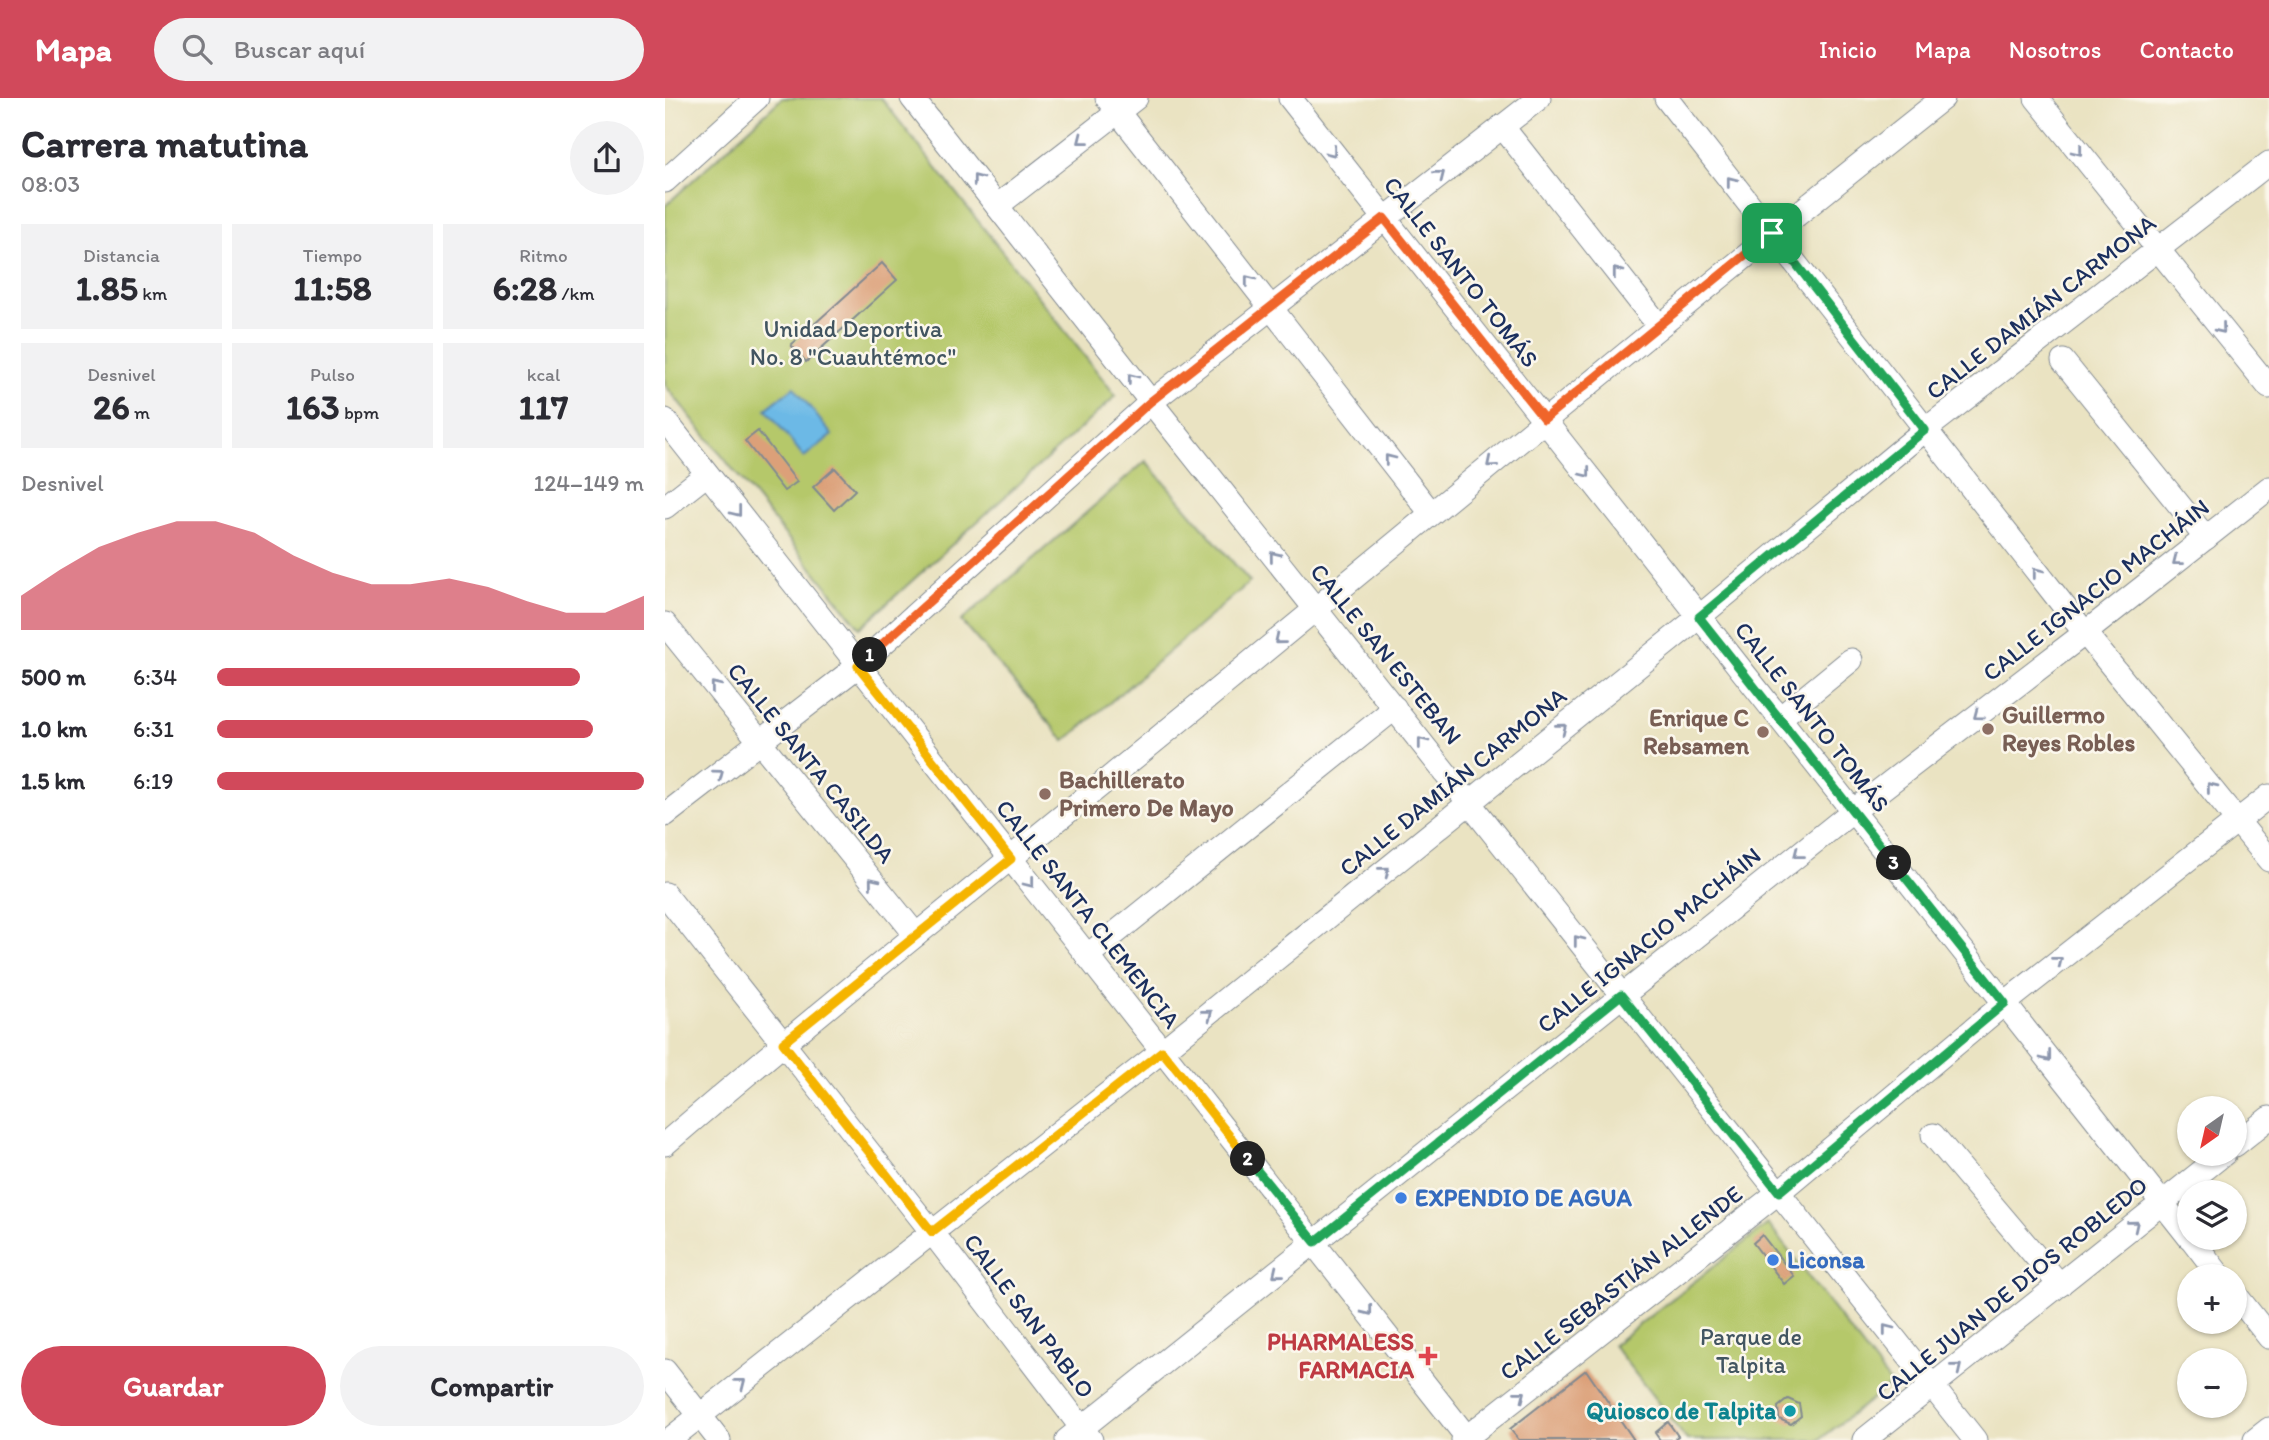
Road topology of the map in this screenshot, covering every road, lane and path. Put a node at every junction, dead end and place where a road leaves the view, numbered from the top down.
1 (912, 98) edge
2 (1290, 98) edge
3 (1539, 98) edge
4 (1943, 98) edge
5 (2036, 98) edge
6 (749, 101) edge
7 (1121, 103) edge
8 (1671, 104) edge
9 (1502, 127) junction
10 (2269, 163) edge
11 (665, 181) edge
12 (997, 206) junction
13 (1384, 218) junction
14 (1772, 233) junction
15 (2157, 250) junction
16 (1270, 307) junction
17 (1659, 326) junction
18 (2063, 361) dead end
19 (2269, 387) edge
20 (1150, 402) junction
21 (1544, 419) junction
22 (665, 420) edge
23 (1925, 430) junction
24 (707, 474) junction
25 (2269, 488) edge
26 (665, 507) edge
27 (1431, 513) junction
28 (2206, 538) junction
29 (1316, 609) junction
30 (1699, 617) junction
31 (665, 624) edge
32 (2085, 633) junction
33 (1851, 660) dead end
34 (858, 666) junction
35 (1395, 708) junction
36 (1780, 719) junction
37 (760, 743) junction
38 (2269, 796) edge
39 (1470, 802) junction
40 (1853, 811) junction
41 (665, 815) edge
42 (2238, 820) junction
43 (1011, 859) junction
44 (2269, 860) edge
45 (665, 894) edge
46 (916, 935) junction
47 (1087, 956) junction
48 (1621, 995) junction
49 (2005, 1003) junction
50 (783, 1043) junction
51 (1162, 1051) junction
52 (2269, 1118) edge
53 (1933, 1135) dead end
54 (2247, 1135) edge
55 (665, 1144) edge
56 (2208, 1166) edge
57 (1779, 1192) junction
58 (2162, 1202) junction
59 (2177, 1221) edge
60 (932, 1232) junction
61 (1315, 1242) junction
62 (2199, 1250) edge
63 (2210, 1264) edge
64 (2060, 1285) junction
65 (2247, 1309) edge
66 (2269, 1337) edge
67 (665, 1371) edge
68 (1933, 1387) junction
69 (700, 1415) junction
70 (2269, 1429) edge
71 (1080, 1436) edge
72 (1466, 1439) edge
73 (669, 1440) edge
74 (719, 1440) edge
75 (1864, 1440) edge
76 (1975, 1440) edge
77 (2255, 1440) edge

12 -> 1 street, CALLE SAN ESTEBAN
2 -> 13 street, CALLE SANTO TOMÁS
3 - 9 street
4 - 14 street
5 -> 15 street
6 - 11 street
7 -> 12 street
16 -> 7 street
14 -> 8 street
13 -> 9 street
17 -> 9 street
10 - 15 street, CALLE DAMIÁN CARMONA
20 -> 12 street, CALLE SAN ESTEBAN
13 - 16 street
13 - 21 street, CALLE SANTO TOMÁS
14 - 17 street
14 - 23 street
15 -> 19 street
15 - 23 street, CALLE DAMIÁN CARMONA
16 - 20 street
27 -> 16 street
17 - 21 street
18 - 28 street
29 -> 20 street, CALLE SAN ESTEBAN
20 - 34 street
21 -> 27 street
21 -> 30 street, CALLE SANTO TOMÁS
22 - 24 street, CALLE SANTA CLEMENCIA
23 - 30 street, CALLE DAMIÁN CARMONA
32 -> 23 street
24 - 26 street
24 -> 34 street, CALLE SANTA CLEMENCIA
25 - 28 street, CALLE IGNACIO MACHÁIN
27 - 29 street
28 -> 32 street, CALLE IGNACIO MACHÁIN
29 - 35 street, CALLE SAN ESTEBAN
29 -> 43 street
30 - 36 street, CALLE SANTO TOMÁS
39 -> 30 street, CALLE DAMIÁN CARMONA
37 -> 31 street, CALLE SANTA CASILDA
32 -> 40 street, CALLE IGNACIO MACHÁIN
42 -> 32 street
33 - 36 street
34 - 37 street
34 - 43 street, CALLE SANTA CLEMENCIA
39 -> 35 street, CALLE SAN ESTEBAN
35 - 47 street
36 - 40 street, CALLE SANTO TOMÁS
41 -> 37 street
46 -> 37 street, CALLE SANTA CASILDA
38 - 42 street, CALLE SEBASTIÁN ALLENDE
48 -> 39 street, CALLE SAN ESTEBAN
51 -> 39 street, CALLE DAMIÁN CARMONA
40 -> 48 street, CALLE IGNACIO MACHÁIN
40 - 49 street, CALLE SANTO TOMÁS
42 - 44 street
49 -> 42 street, CALLE SEBASTIÁN ALLENDE
43 - 46 street
43 -> 47 street, CALLE SANTA CLEMENCIA
45 - 50 street, CALLE SAN PABLO
46 - 50 street
47 - 51 street, CALLE SANTA CLEMENCIA
48 - 57 street, CALLE SAN ESTEBAN
48 - 61 street, CALLE IGNACIO MACHÁIN
49 - 57 street, CALLE SEBASTIÁN ALLENDE
49 -> 58 street, CALLE SANTO TOMÁS
50 - 55 street
50 - 60 street, CALLE SAN PABLO
51 - 60 street, CALLE DAMIÁN CARMONA
51 - 61 street, CALLE SANTA CLEMENCIA
52 - 54 street
53 - 64 street
56 - 58 street, CALLE JUAN DE DIOS ROBLEDO
68 -> 57 street, CALLE SAN ESTEBAN
72 -> 57 street, CALLE SEBASTIÁN ALLENDE
58 - 59 street, CALLE SANTO TOMÁS
64 -> 58 street, CALLE JUAN DE DIOS ROBLEDO
69 -> 60 street, CALLE DAMIÁN CARMONA
60 - 71 street, CALLE SAN PABLO
61 -> 71 street, CALLE IGNACIO MACHÁIN
61 -> 72 street, CALLE SANTA CLEMENCIA
62 - 63 street, CALLE SANTO TOMÁS
68 -> 64 street, CALLE JUAN DE DIOS ROBLEDO
65 - 66 street
67 - 69 street
68 - 75 street, CALLE JUAN DE DIOS ROBLEDO
68 - 76 street, CALLE SAN ESTEBAN
69 - 73 street, CALLE DAMIÁN CARMONA
69 - 74 street
70 - 77 street

